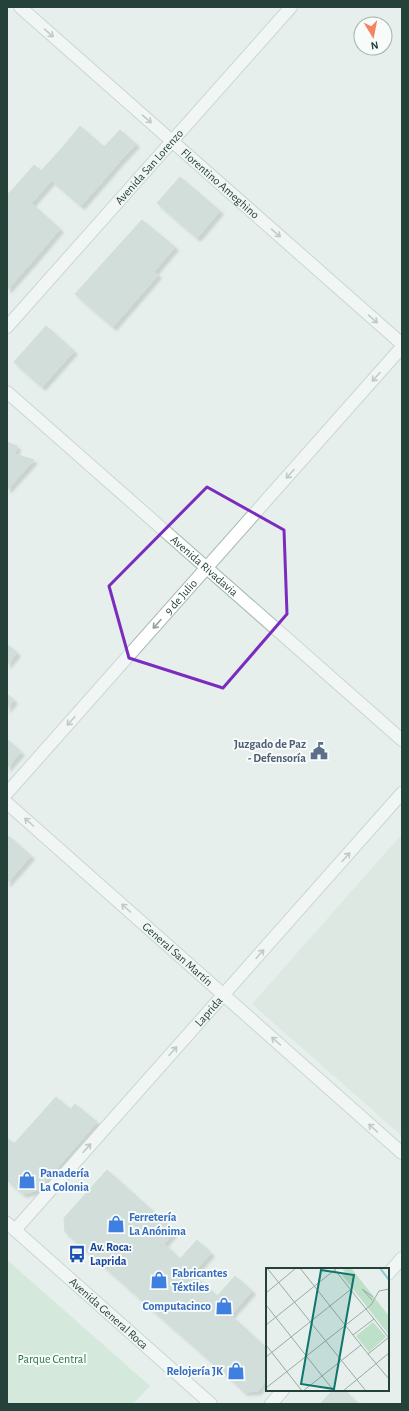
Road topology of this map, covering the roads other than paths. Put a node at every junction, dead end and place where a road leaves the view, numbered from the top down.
1 (20, 7) edge
2 (291, 7) edge
3 (172, 141) junction
4 (7, 327) edge
5 (402, 344) edge
6 (402, 347) edge
7 (7, 392) edge
8 (206, 568) junction
9 (402, 740) edge
10 (7, 793) edge
11 (402, 794) edge
12 (7, 803) edge
13 (223, 995) junction
14 (402, 1154) edge
15 (11, 1227) edge
16 (402, 1258) edge
17 (389, 1273) edge
18 (282, 1391) edge
19 (211, 1404) edge
20 (271, 1404) edge

1 -> 3 street, Florentino Ameghino
2 - 3 street, Avenida San Lorenzo
3 - 4 street, Avenida San Lorenzo
3 -> 5 street, Florentino Ameghino
6 -> 8 street, 9 de Julio
7 - 8 street, Avenida Rivadavia
8 - 9 street, Avenida Rivadavia
8 -> 10 street, 9 de Julio
13 -> 11 street, Laprida
13 -> 12 street, General San Martín
14 -> 13 street, General San Martín
15 -> 13 street, Laprida
15 - 19 street, Avenida General Roca
16 - 17 street
18 - 20 street

